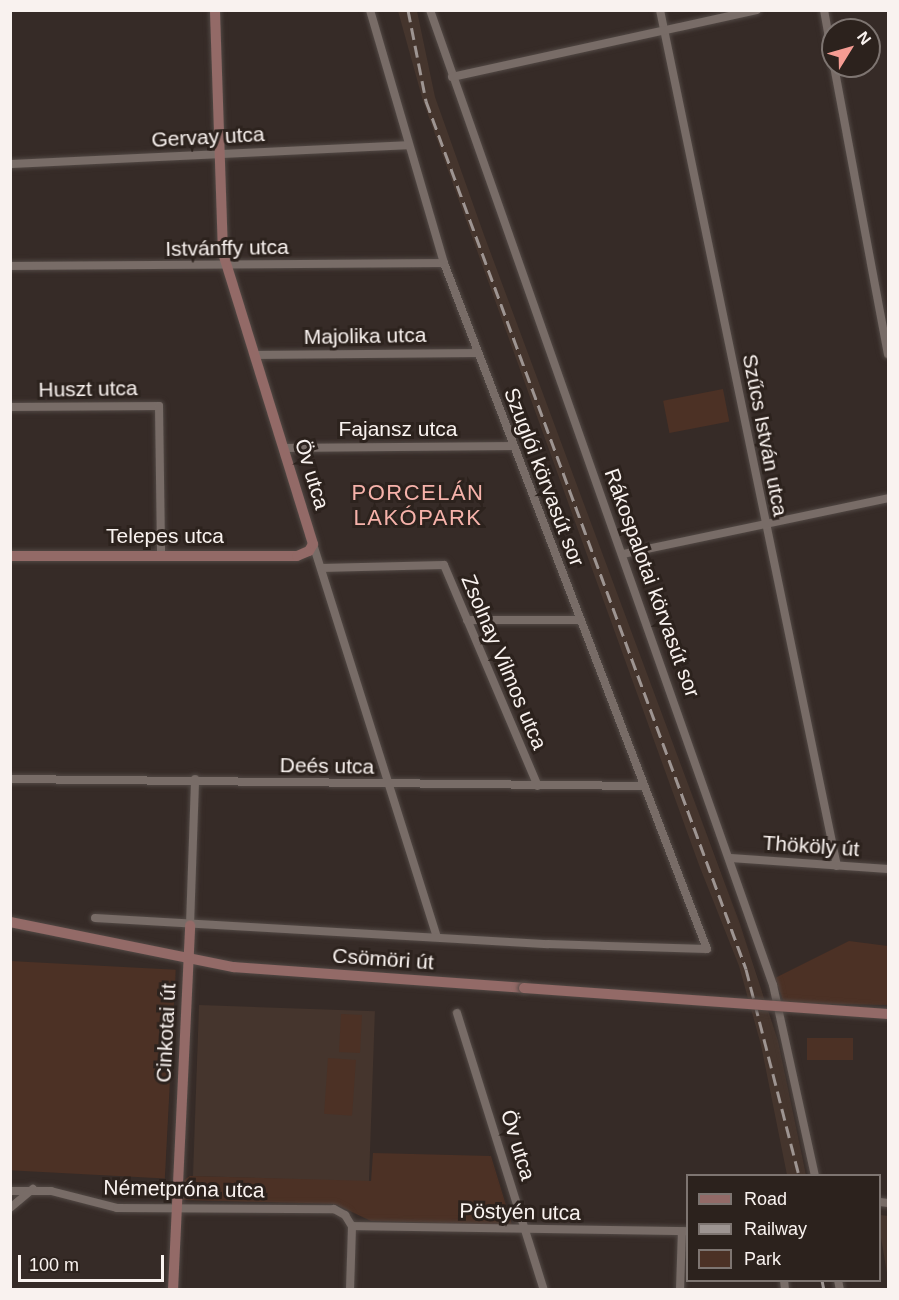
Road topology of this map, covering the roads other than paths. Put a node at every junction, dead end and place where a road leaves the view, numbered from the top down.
1 (215, 10) edge
2 (370, 10) edge
3 (430, 10) edge
4 (660, 10) edge
5 (757, 10) edge
6 (664, 30) junction
7 (452, 76) junction
8 (836, 78) edge
9 (408, 145) junction
10 (220, 155) junction
11 (10, 164) edge
12 (444, 263) junction
13 (10, 266) edge
14 (226, 266) junction
15 (887, 343) edge
16 (476, 352) junction
17 (888, 354) edge
18 (255, 355) junction
19 (10, 407) edge
20 (513, 446) junction
21 (284, 448) junction
22 (888, 498) edge
23 (765, 525) junction
24 (313, 544) junction
25 (623, 554) junction
26 (10, 556) edge
27 (161, 556) junction
28 (321, 568) junction
29 (467, 620) junction
30 (579, 620) junction
31 (10, 778) edge
32 (195, 779) junction
33 (388, 785) junction
34 (538, 786) junction
35 (643, 786) junction
36 (731, 858) junction
37 (837, 866) junction
38 (888, 869) edge
39 (95, 918) dead end
40 (10, 922) edge
41 (190, 925) junction
42 (436, 937) junction
43 (707, 949) joint
44 (189, 957) junction
45 (457, 1013) dead end
46 (888, 1014) edge
47 (815, 1174) edge
48 (33, 1190) junction
49 (10, 1191) edge
50 (10, 1208) edge
51 (177, 1209) junction
52 (352, 1226) junction
53 (525, 1230) junction
54 (685, 1231) edge
55 (172, 1290) edge
56 (350, 1290) edge
57 (544, 1290) edge
58 (680, 1290) edge

1 - 10 street, Öv utca
2 - 9 street, Szuglói körvasút sor
3 - 7 street, Rákospalotai körvasút sor
4 - 6 street, Szűcs István utca
5 - 6 street
6 - 7 street
6 - 23 street, Szűcs István utca
7 - 25 street, Rákospalotai körvasút sor
8 - 15 street
9 - 10 street, Gervay utca
9 - 12 street, Szuglói körvasút sor
10 - 11 street, Gervay utca
10 - 14 street, Öv utca
12 - 14 street, Istvánffy utca
12 - 16 street, Szuglói körvasút sor
13 - 14 street, Istvánffy utca
14 - 18 street, Öv utca
15 - 17 street
16 - 18 street, Majolika utca
16 - 20 street, Szuglói körvasút sor
18 - 21 street, Öv utca
19 - 27 street, Huszt utca
20 - 21 street, Fajansz utca
20 - 30 street, Szuglói körvasút sor
21 - 24 street, Öv utca
22 - 23 street
23 - 25 street
23 - 37 street, Szűcs István utca
24 - 27 street, Telepes utca
24 - 28 street, Öv utca
25 - 36 street, Rákospalotai körvasút sor
26 - 27 street, Telepes utca
28 - 29 street, Zsolnay Vilmos utca
28 - 33 street, Öv utca
29 - 30 street
29 - 34 street, Zsolnay Vilmos utca
30 - 35 street, Szuglói körvasút sor
31 - 32 street, Deés utca
32 - 33 street, Deés utca
32 - 41 street, Cinkotai út
33 - 34 street, Deés utca
33 - 42 street, Öv utca
34 - 35 street, Deés utca
35 - 43 street, Szuglói körvasút sor
36 - 37 street, Thököly út
36 - 47 street, Rákospalotai körvasút sor
37 - 38 street, Thököly út
39 - 41 street, Csömöri út
40 - 44 street, Csömöri út
41 - 42 street, Csömöri út
41 - 44 street, Cinkotai út
42 - 43 street, Csömöri út
44 - 46 street, Csömöri út, bridge
44 - 51 street, Cinkotai út
45 - 53 street, Öv utca
48 - 49 street, Németpróna utca
48 - 50 street
48 - 51 street, Németpróna utca
51 - 52 street, Németpróna utca
51 - 55 street, Cinkotai út
52 - 53 street, Pöstyén utca
52 - 56 street
53 - 54 street, Pöstyén utca
53 - 57 street, Öv utca
54 - 58 street

